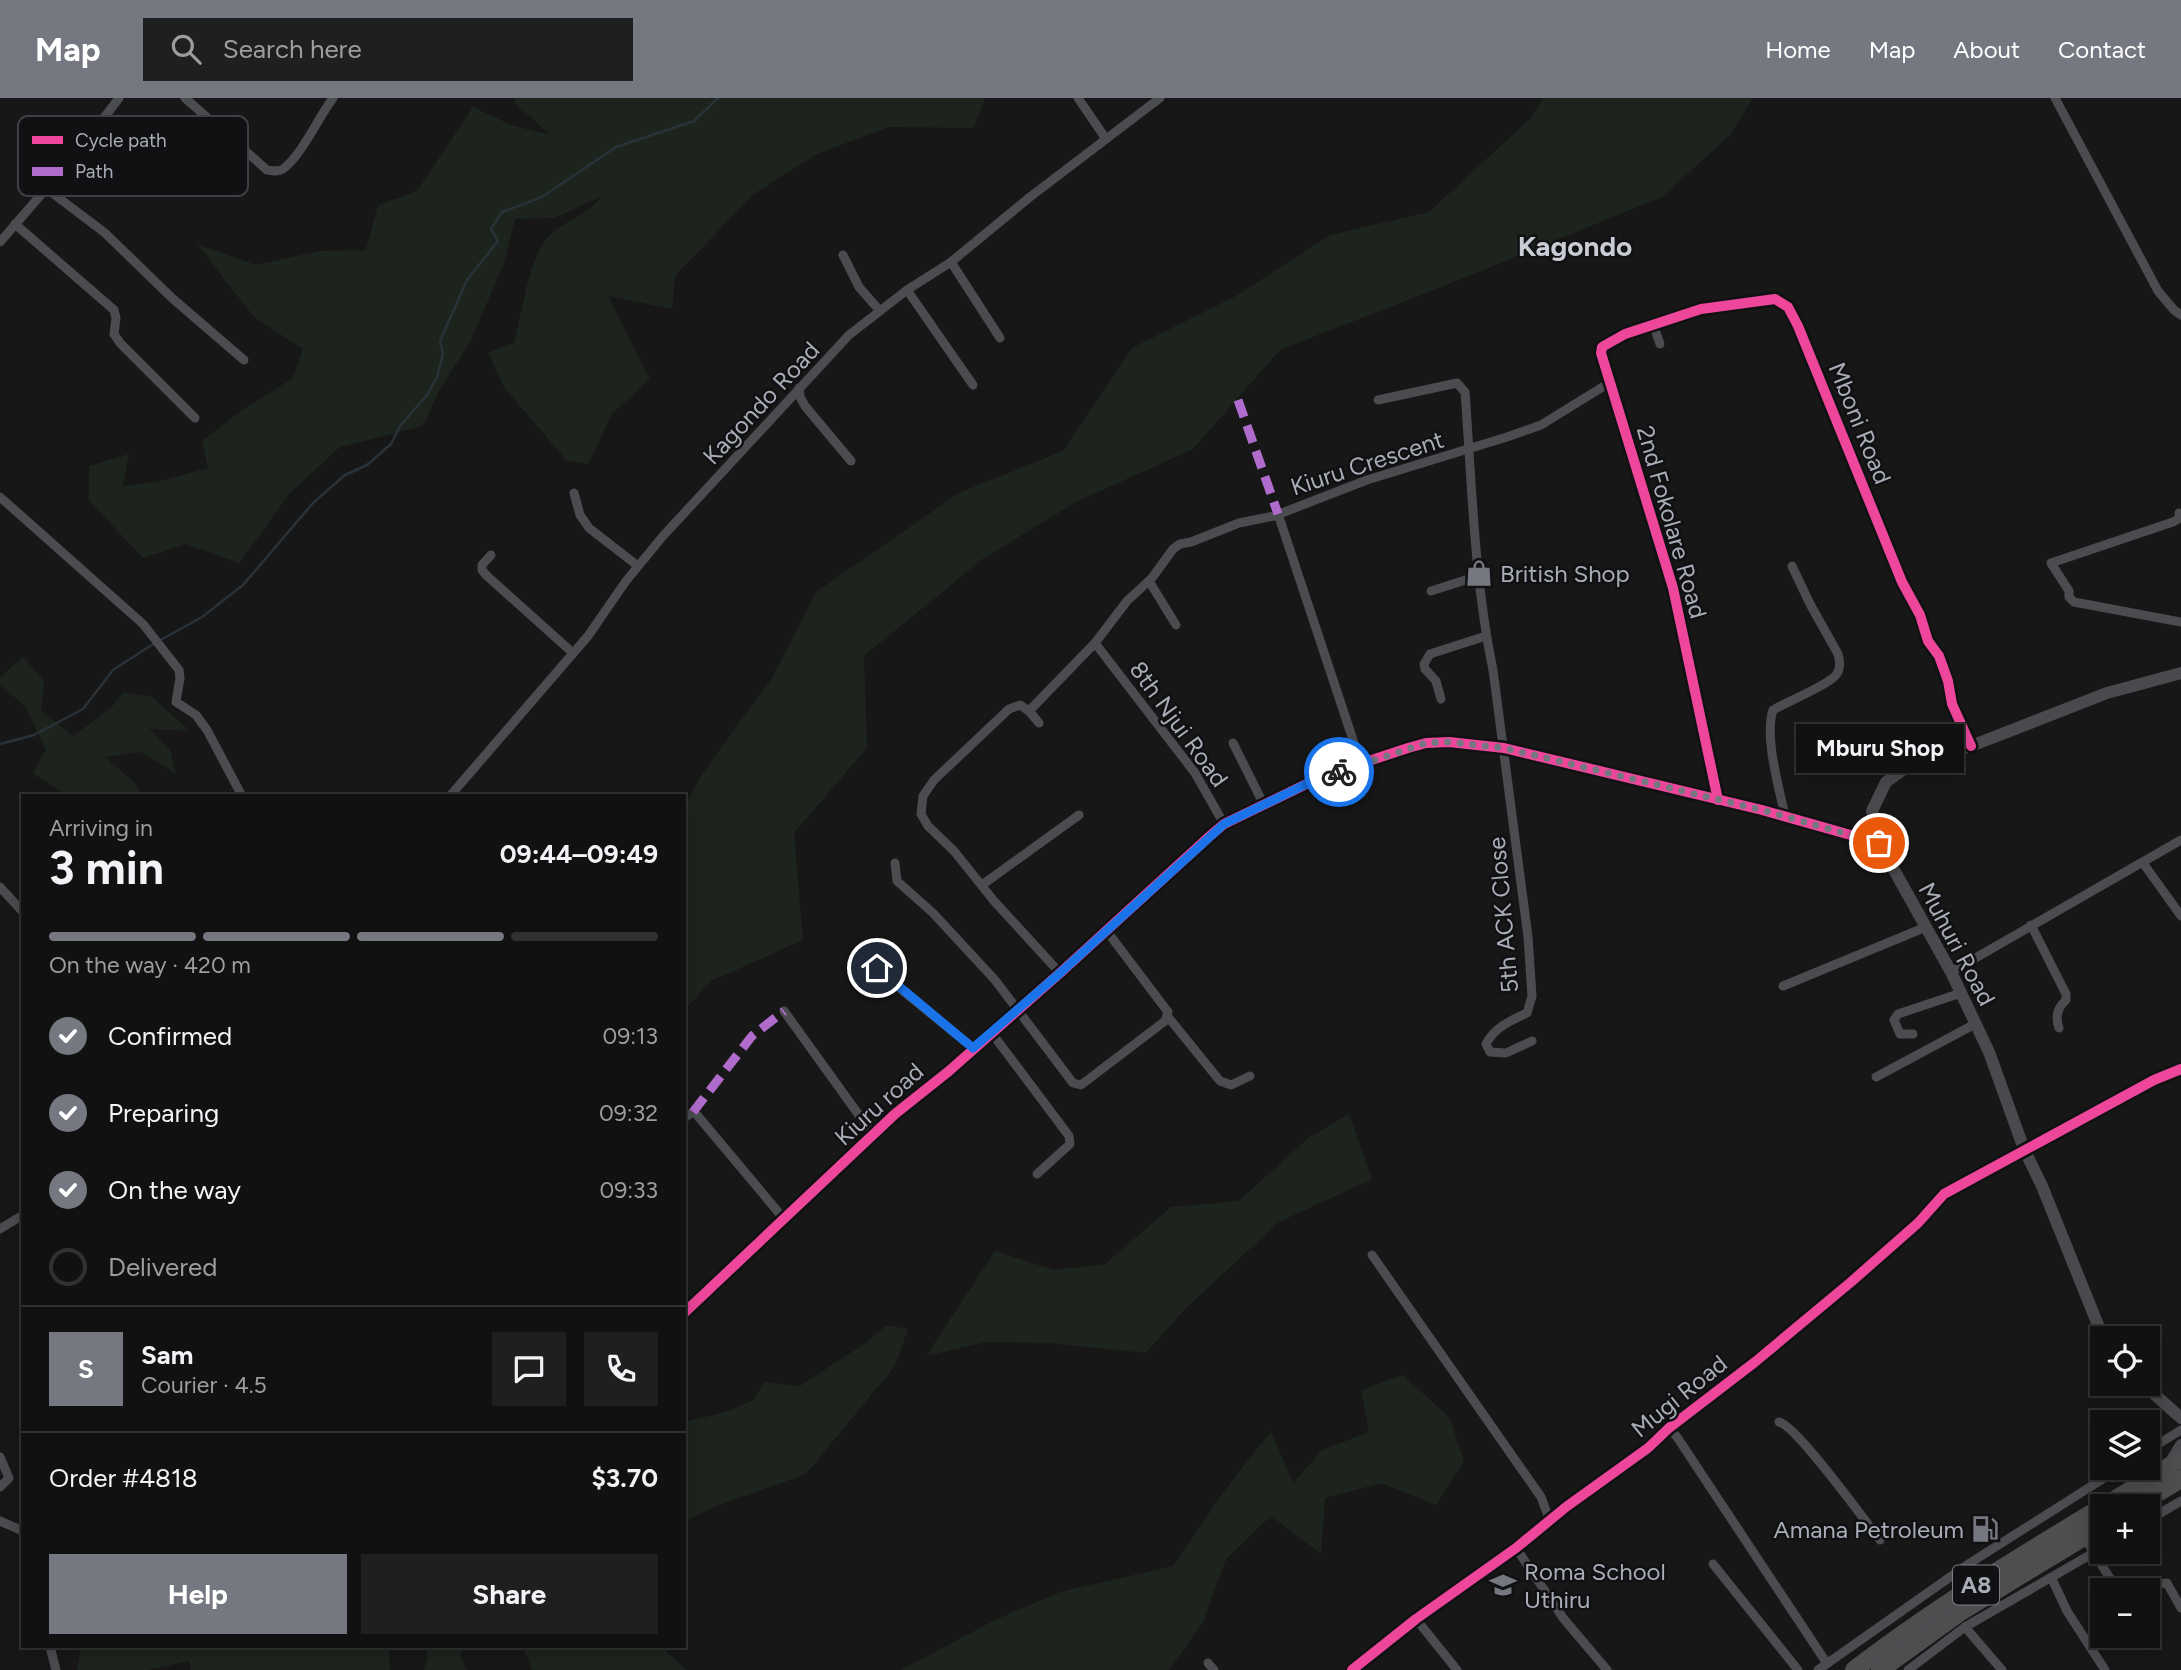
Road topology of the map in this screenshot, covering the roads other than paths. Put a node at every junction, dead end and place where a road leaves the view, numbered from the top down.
1 (119, 98) edge
2 (185, 98) edge
3 (333, 98) edge
4 (1078, 98) edge
5 (1160, 98) edge
6 (2055, 98) edge
7 (105, 116) edge
8 (206, 116) edge
9 (1106, 139) junction
10 (248, 153) edge
11 (40, 196) edge
12 (56, 196) edge
13 (15, 223) junction
14 (0, 242) edge
15 (843, 255) dead end
16 (951, 262) junction
17 (907, 290) junction
18 (880, 311) junction
19 (2181, 315) edge
20 (1653, 324) junction
21 (1000, 338) dead end
22 (1608, 342) joint
23 (1660, 344) dead end
24 (244, 360) dead end
25 (1609, 383) junction
26 (973, 385) dead end
27 (799, 388) junction
28 (1378, 400) dead end
29 (195, 418) dead end
30 (1469, 450) junction
31 (851, 461) dead end
32 (574, 494) dead end
33 (0, 497) edge
34 (2179, 513) dead end
35 (1278, 514) junction
36 (491, 555) dead end
37 (638, 566) junction
38 (1792, 566) dead end
39 (1478, 576) junction
40 (1149, 581) junction
41 (1431, 591) dead end
42 (2181, 622) edge
43 (1176, 625) dead end
44 (1486, 636) junction
45 (1097, 645) junction
46 (573, 653) junction
47 (2181, 673) edge
48 (1441, 699) dead end
49 (1029, 710) junction
50 (1039, 723) dead end
51 (1233, 743) dead end
52 (1971, 746) junction
53 (1504, 748) junction
54 (1361, 764) junction
55 (241, 794) edge
56 (452, 794) edge
57 (1718, 800) junction
58 (1264, 805) junction
59 (1079, 815) dead end
60 (1784, 816) junction
61 (1224, 824) junction
62 (2181, 840) edge
63 (1879, 843) junction
64 (895, 863) dead end
65 (2143, 863) junction
66 (982, 885) junction
67 (0, 887) edge
68 (21, 910) edge
69 (2181, 916) edge
70 (2031, 925) junction
71 (1926, 926) junction
72 (1106, 930) junction
73 (862, 954) dead end
74 (1951, 972) junction
75 (1060, 973) junction
76 (1783, 986) dead end
77 (1961, 993) junction
78 (1018, 1009) junction
79 (784, 1010) dead end
80 (1168, 1017) junction
81 (1975, 1024) junction
82 (2059, 1028) dead end
83 (991, 1032) junction
84 (1913, 1034) dead end
85 (1532, 1041) dead end
86 (973, 1048) junction
87 (1250, 1076) dead end
88 (1876, 1077) dead end
89 (686, 1117) edge
90 (874, 1136) junction
91 (2024, 1149) junction
92 (1037, 1174) dead end
93 (21, 1216) edge
94 (784, 1219) junction
95 (0, 1229) edge
96 (1372, 1255) dead end
97 (686, 1311) edge
98 (2099, 1326) edge
99 (2156, 1396) edge
100 (2181, 1418) edge
101 (1779, 1422) dead end
102 (1669, 1428) junction
103 (2181, 1430) edge
104 (2160, 1443) edge
105 (2181, 1445) edge
106 (0, 1457) edge
107 (2176, 1469) edge
108 (2101, 1480) edge
109 (0, 1487) edge
110 (2127, 1494) edge
111 (2148, 1494) edge
112 (2181, 1501) edge
113 (2160, 1513) edge
114 (2090, 1514) edge
115 (0, 1521) edge
116 (1550, 1521) junction
117 (2031, 1525) junction
118 (21, 1530) edge
119 (2090, 1533) edge
120 (2084, 1537) junction
121 (1880, 1540) dead end
122 (2040, 1544) junction
123 (1516, 1548) junction
124 (2090, 1548) edge
125 (2090, 1556) edge
126 (1978, 1558) junction
127 (1713, 1564) dead end
128 (1987, 1578) junction
129 (2052, 1579) junction
130 (2160, 1584) edge
131 (2181, 1608) edge
132 (1416, 1619) junction
133 (1965, 1627) junction
134 (50, 1648) edge
135 (1826, 1662) junction
136 (56, 1670) edge
137 (1352, 1670) edge
138 (1458, 1670) edge
139 (1607, 1670) edge
140 (1798, 1670) edge
141 (1818, 1670) edge
142 (1854, 1670) edge
143 (1880, 1670) edge
144 (1908, 1670) edge
145 (2002, 1670) edge
146 (2105, 1670) edge

1 - 7 street
2 - 8 street
3 - 10 street
4 - 9 street
5 - 9 street, Kagondo Road
6 - 19 street
9 - 16 street, Kagondo Road
11 - 13 street
12 - 24 street
13 - 14 street
13 - 29 street
15 - 18 street
16 - 17 street, Kagondo Road
16 - 21 street
17 - 18 street, Kagondo Road
17 - 26 street
18 - 27 street, Kagondo Road
20 - 22 street, Mboni Road
20 - 23 street
20 - 52 street, Mboni Road
22 - 25 street, 2nd Fokolare Road
25 - 30 street, Kiuru Crescent
25 - 57 street, 2nd Fokolare Road
27 - 31 street
27 - 37 street, Kagondo Road
28 - 30 street
30 - 35 street, Kiuru Crescent
30 - 39 street
32 - 37 street
33 - 55 street
34 - 42 street
35 - 40 street, Kiuru Crescent
35 - 54 street
36 - 46 street
37 - 46 street, Kagondo Road
38 - 60 street
39 - 41 street
39 - 44 street
40 - 43 street
40 - 45 street, Kiuru Crescent
44 - 48 street
44 - 53 street
45 - 49 street, Kiuru Crescent
45 - 61 street, 8th Njui Road
46 - 56 street, Kagondo Road
47 - 52 street, Muhuri Road
49 - 50 street
49 - 66 street
51 - 58 street
52 - 63 street, Muhuri Road
53 - 54 street
53 - 57 street
53 - 85 street, 5th ACK Close
54 - 58 street
57 - 60 street
58 - 61 street
59 - 66 street
60 - 63 street
61 - 72 street
62 - 65 street
63 - 71 street, Muhuri Road
64 - 78 street
65 - 69 street
65 - 70 street
66 - 75 street
67 - 68 street
70 - 74 street
70 - 82 street
71 - 74 street, Muhuri Road
71 - 76 street
72 - 75 street, Kiuru road
72 - 80 street
73 - 86 street
74 - 77 street, Muhuri Road
75 - 78 street, Kiuru road
77 - 81 street, Muhuri Road
77 - 84 street
78 - 80 street
78 - 83 street, Kiuru road
79 - 90 street
80 - 87 street
81 - 88 street
81 - 91 street, Muhuri Road
83 - 86 street, Kiuru road
83 - 92 street
86 - 90 street, Kiuru road
89 - 94 street
90 - 94 street, Kiuru road
91 - 98 street, Muhuri Road
91 - 102 street, Mugi Road
93 - 95 street
94 - 97 street, Kiuru road
96 - 116 street
99 - 100 street
101 - 121 street
102 - 116 street, Mugi Road
102 - 135 street
103 - 104 street
105 - 107 street
106 - 109 street
107 - 110 highway, A8
107 - 111 highway
108 - 117 street
112 - 113 street
114 - 122 highway, A8
115 - 118 street
116 - 123 street, Mugi Road
117 - 122 street
117 - 126 street
119 - 120 highway, A8
120 - 124 street
120 - 143 highway, A8
122 - 128 highway, A8
123 - 132 street, Mugi Road
123 - 139 street
125 - 129 street
126 - 128 street
126 - 135 street
127 - 140 street
128 - 142 highway, A8
129 - 133 street
129 - 146 street
130 - 131 street
132 - 137 street, Mugi Road
132 - 138 street
133 - 144 street
133 - 145 street
134 - 136 street
135 - 141 street

